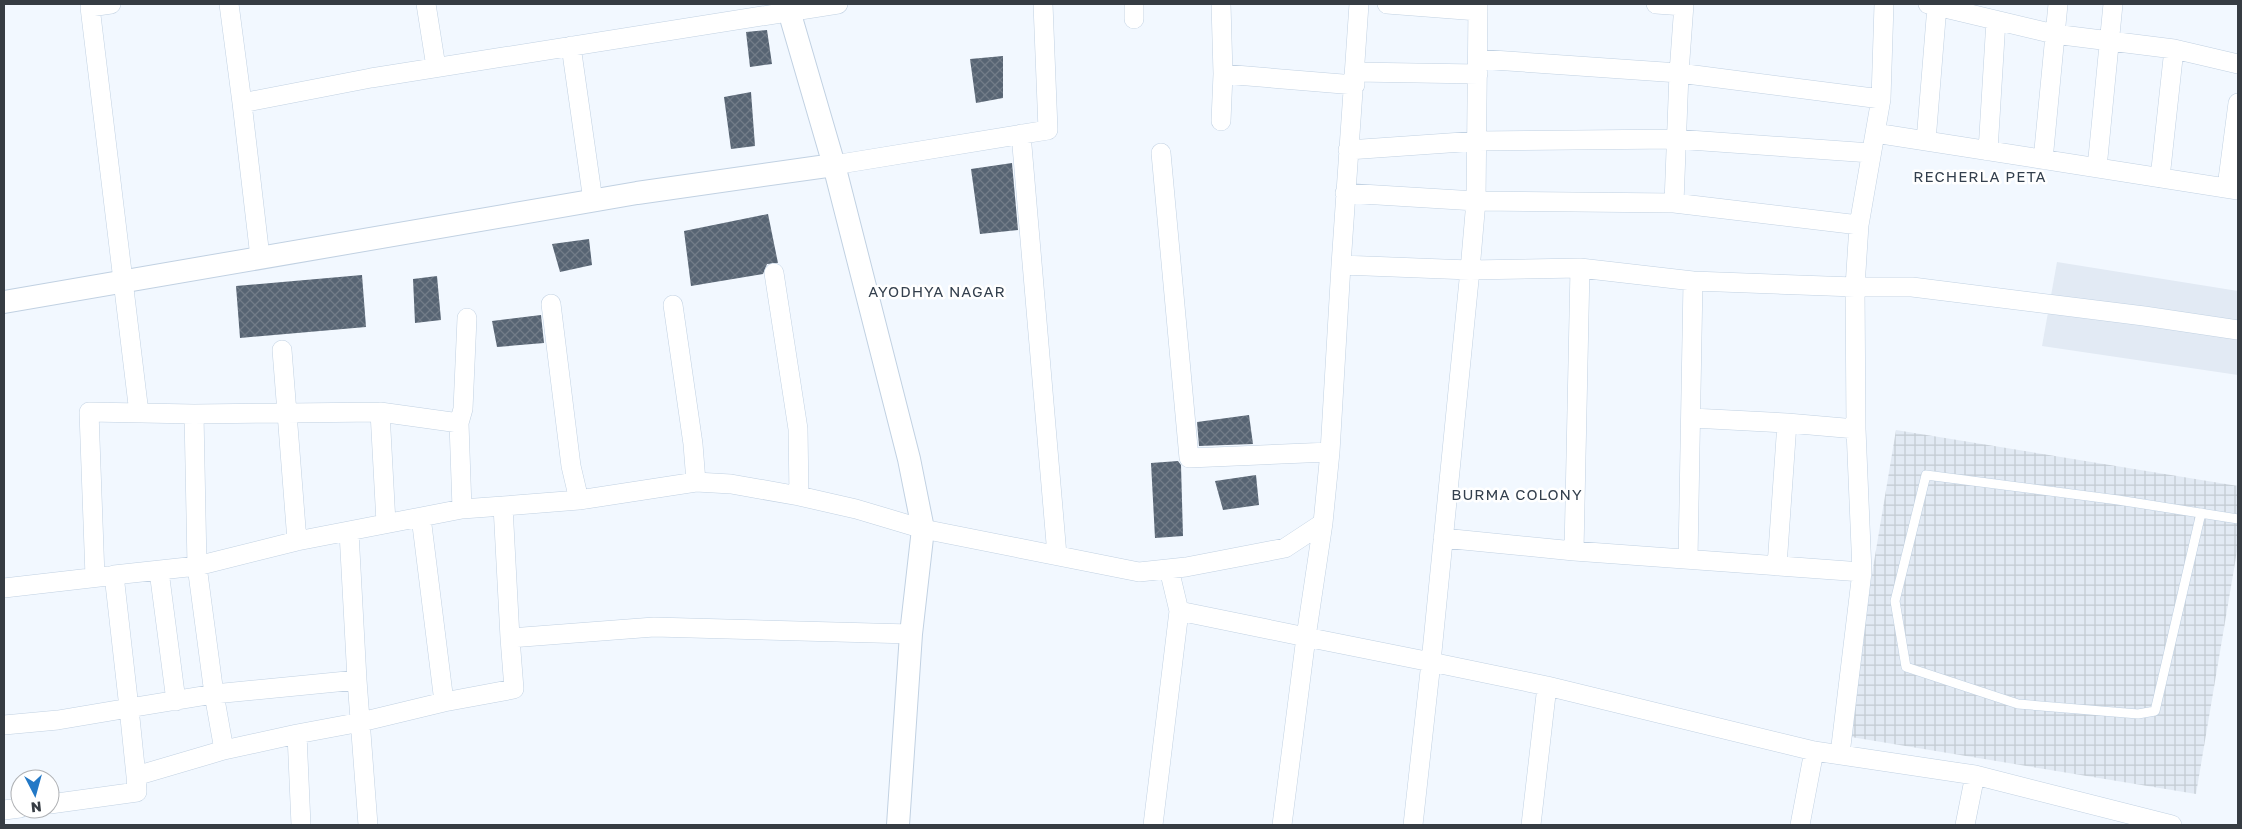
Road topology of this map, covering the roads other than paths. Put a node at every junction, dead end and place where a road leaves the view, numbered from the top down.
1 (112, 4) edge
2 (229, 4) edge
3 (426, 4) edge
4 (838, 4) edge
5 (1043, 4) edge
6 (1221, 4) edge
7 (1359, 4) edge
8 (1386, 4) edge
9 (1656, 4) edge
10 (1884, 4) edge
11 (2058, 4) edge
12 (2113, 4) edge
13 (1684, 5) edge
14 (1933, 5) edge
15 (90, 6) edge
16 (788, 8) edge
17 (1478, 8) edge
18 (1996, 20) junction
19 (2054, 34) junction
20 (2110, 41) junction
21 (570, 46) junction
22 (2174, 49) junction
23 (2238, 64) edge
24 (1478, 67) junction
25 (436, 68) junction
26 (1680, 73) junction
27 (1223, 74) junction
28 (1355, 78) junction
29 (1881, 99) junction
30 (242, 103) junction
31 (2238, 103) edge
32 (1221, 121) dead end
33 (1875, 133) junction
34 (1021, 134) junction
35 (1675, 138) junction
36 (1477, 141) junction
37 (1926, 141) junction
38 (1348, 150) junction
39 (1988, 151) junction
40 (1161, 153) dead end
41 (1871, 153) junction
42 (2043, 160) junction
43 (834, 166) junction
44 (2097, 168) junction
45 (2160, 178) junction
46 (2233, 188) edge
47 (1346, 193) junction
48 (593, 201) junction
49 (1476, 201) junction
50 (1674, 203) junction
51 (1859, 225) junction
52 (260, 256) junction
53 (1341, 265) junction
54 (1580, 268) junction
55 (1470, 270) junction
56 (774, 273) dead end
57 (1693, 281) junction
58 (122, 282) junction
59 (1855, 287) junction
60 (4, 302) edge
61 (551, 304) dead end
62 (673, 305) dead end
63 (467, 318) dead end
64 (2238, 330) edge
65 (282, 350) dead end
66 (380, 412) junction
67 (139, 413) junction
68 (287, 413) junction
69 (194, 414) junction
70 (1692, 418) junction
71 (1787, 423) junction
72 (460, 424) junction
73 (1856, 429) junction
74 (1330, 452) junction
75 (696, 482) junction
76 (799, 496) junction
77 (579, 500) junction
78 (503, 506) junction
79 (462, 509) junction
80 (2201, 513) junction
81 (421, 517) junction
82 (2238, 519) edge
83 (386, 523) junction
84 (1323, 523) junction
85 (923, 529) junction
86 (349, 532) junction
87 (1443, 538) junction
88 (297, 542) junction
89 (1574, 551) junction
90 (1057, 555) junction
91 (1688, 559) junction
92 (196, 566) junction
93 (1777, 566) junction
94 (1168, 569) junction
95 (159, 571) junction
96 (1862, 572) junction
97 (114, 575) junction
98 (95, 578) junction
99 (4, 588) edge
100 (1180, 611) junction
101 (911, 634) junction
102 (1306, 637) junction
103 (510, 638) junction
104 (1431, 662) junction
105 (357, 680) junction
106 (1547, 686) junction
107 (214, 694) junction
108 (176, 701) junction
109 (444, 702) junction
110 (129, 708) junction
111 (361, 722) junction
112 (4, 725) edge
113 (297, 734) junction
114 (224, 750) junction
115 (1814, 751) junction
116 (1840, 754) junction
117 (1975, 775) junction
118 (136, 776) junction
119 (60, 803) edge
120 (301, 825) edge
121 (368, 825) edge
122 (898, 825) edge
123 (1153, 825) edge
124 (1282, 825) edge
125 (1413, 825) edge
126 (1531, 825) edge
127 (1800, 825) edge
128 (1965, 825) edge
129 (2172, 825) edge

1 - 15 street
2 - 30 street
3 - 25 street
4 - 16 street
5 - 34 street
6 - 27 street
7 - 28 street
8 - 17 street
9 - 13 street
10 - 29 street
11 - 19 street
12 - 20 street
13 - 26 street
14 - 18 street
14 - 37 street
15 - 58 street
16 - 21 street
16 - 43 street
17 - 24 street
18 - 19 street
18 - 39 street
19 - 20 street
19 - 42 street
20 - 22 street
20 - 44 street
21 - 25 street
21 - 48 street
22 - 23 street
22 - 45 street
24 - 26 street
24 - 28 street
24 - 36 street
25 - 30 street
26 - 29 street
26 - 35 street
27 - 28 street
27 - 32 street
28 - 38 street
29 - 33 street
30 - 52 street
31 - 46 street
33 - 37 street
33 - 41 street
34 - 43 street
34 - 90 street
35 - 36 street
35 - 41 street
35 - 50 street
36 - 38 street
36 - 49 street
37 - 39 street
38 - 47 street
39 - 42 street
40 - 74 street
41 - 51 street
42 - 44 street
43 - 48 street
43 - 85 street
44 - 45 street
45 - 46 street
47 - 49 street
47 - 53 street
48 - 52 street
49 - 50 street
49 - 55 street
50 - 51 street
51 - 59 street
52 - 58 street
53 - 55 street
53 - 74 street
54 - 55 street
54 - 57 street
54 - 89 street
55 - 87 street
56 - 76 street
57 - 59 street
57 - 70 street
58 - 60 street
58 - 67 street
59 - 64 street
59 - 73 street
61 - 77 street
62 - 75 street
63 - 72 street
65 - 68 street
66 - 68 street
66 - 72 street
66 - 83 street
67 - 69 street
67 - 98 street
68 - 69 street
68 - 88 street
69 - 92 street
70 - 71 street
70 - 91 street
71 - 73 street
71 - 93 street
72 - 79 street
73 - 96 street
74 - 84 street
75 - 76 street
75 - 77 street
76 - 85 street
77 - 78 street
78 - 79 street
78 - 103 street
79 - 81 street
80 - 80 lane
80 - 82 lane
81 - 83 street
81 - 109 street
83 - 86 street
84 - 94 street
84 - 102 street
85 - 90 street
85 - 101 street
86 - 88 street
86 - 105 street
87 - 89 street
87 - 104 street
88 - 92 street
89 - 91 street
90 - 94 street
91 - 93 street
92 - 95 street
92 - 107 street
93 - 96 street
94 - 100 street
95 - 97 street
95 - 108 street
96 - 116 street
97 - 98 street
97 - 110 street
98 - 99 street
100 - 102 street
100 - 123 street
101 - 103 street
101 - 122 street
102 - 104 street
102 - 124 street
103 - 109 street
104 - 106 street
104 - 125 street
105 - 107 street
105 - 111 street
106 - 115 street
106 - 126 street
107 - 108 street
107 - 114 street
108 - 110 street
109 - 111 street
110 - 112 street
110 - 118 street
111 - 113 street
111 - 121 street
113 - 114 street
113 - 120 street
114 - 118 street
115 - 116 street
115 - 127 street
116 - 117 street
117 - 128 street
117 - 129 street
118 - 119 street

